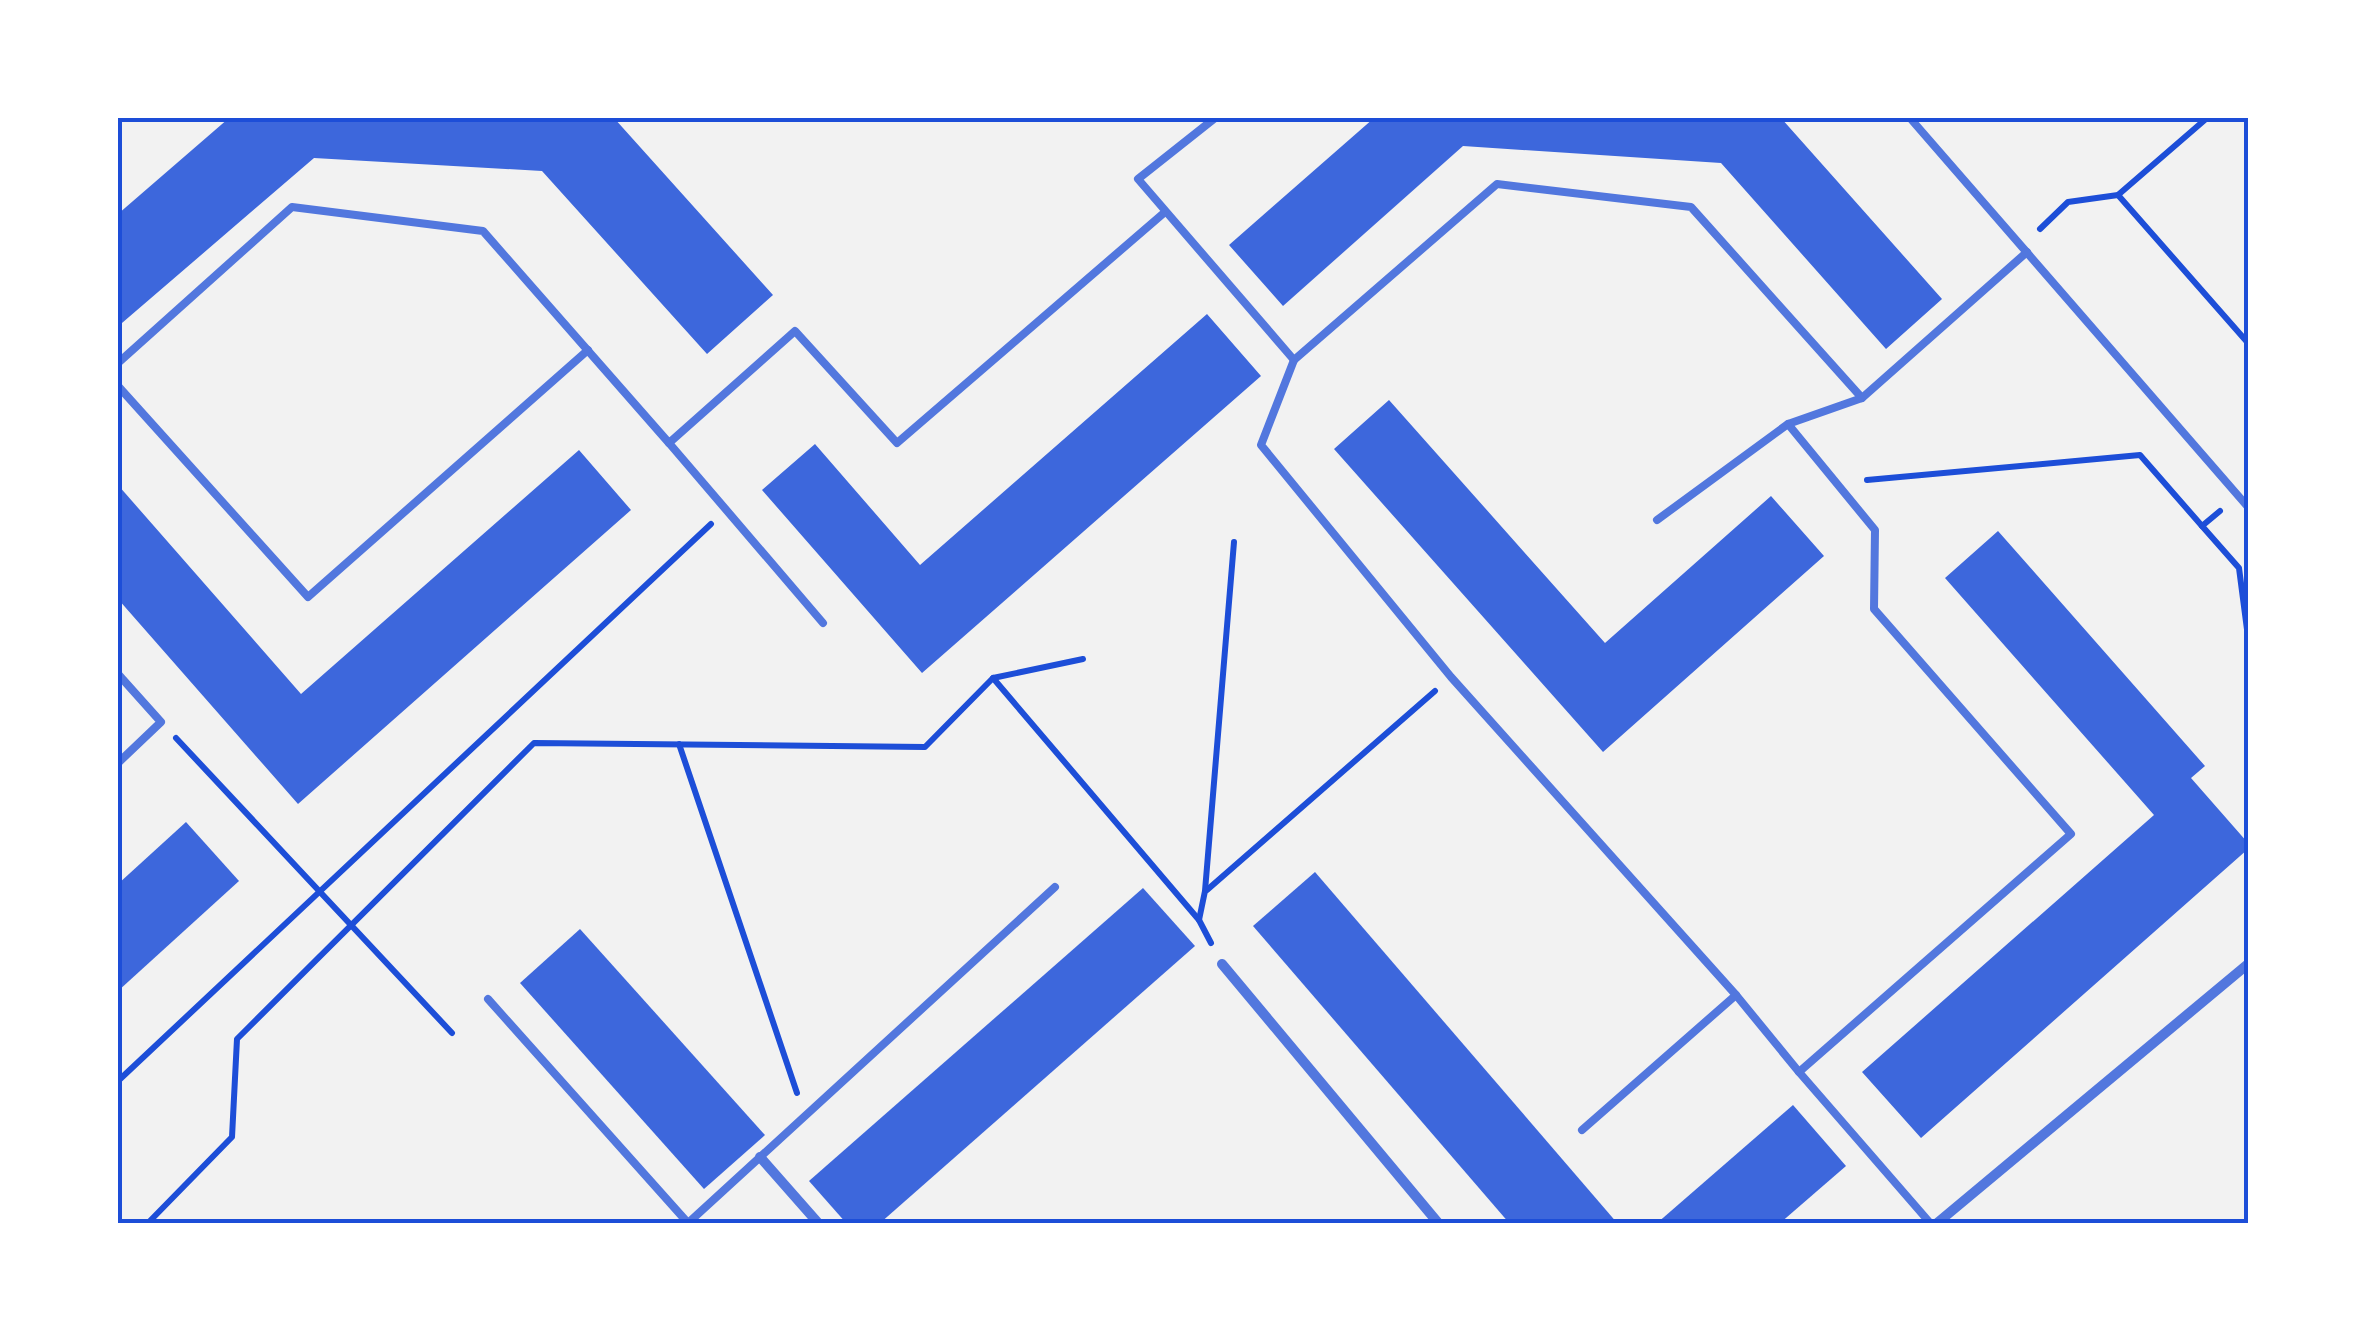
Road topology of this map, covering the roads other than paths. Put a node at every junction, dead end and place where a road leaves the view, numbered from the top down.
1 (1215, 118) edge
2 (1910, 118) edge
3 (1165, 212) junction
4 (2027, 252) junction
5 (588, 350) junction
6 (1294, 360) junction
7 (118, 363) edge
8 (118, 386) edge
9 (1862, 398) junction
10 (1788, 424) junction
11 (670, 444) junction
12 (2248, 507) edge
13 (1657, 520) dead end
14 (822, 623) dead end
15 (118, 674) edge
16 (118, 763) edge
17 (1055, 886) dead end
18 (1222, 964) road end
19 (2248, 964) edge
20 (1736, 995) junction
21 (488, 999) dead end
22 (1800, 1072) junction
23 (1582, 1130) dead end
24 (760, 1158) junction
25 (687, 1223) edge
26 (819, 1224) edge
27 (1438, 1224) edge
28 (1934, 1224) edge

1 - 3 lane
2 - 4 lane
3 - 6 lane
3 - 11 lane
4 - 9 lane
4 - 12 lane
5 - 7 lane
5 - 8 lane
5 - 11 lane
6 - 9 lane
6 - 20 lane
9 - 10 lane
10 - 13 lane
10 - 22 lane
11 - 14 lane
15 - 16 lane
17 - 24 lane
18 - 27 street
19 - 28 street
20 - 22 lane
20 - 23 lane
21 - 25 lane
22 - 28 lane
24 - 25 lane
24 - 26 street

